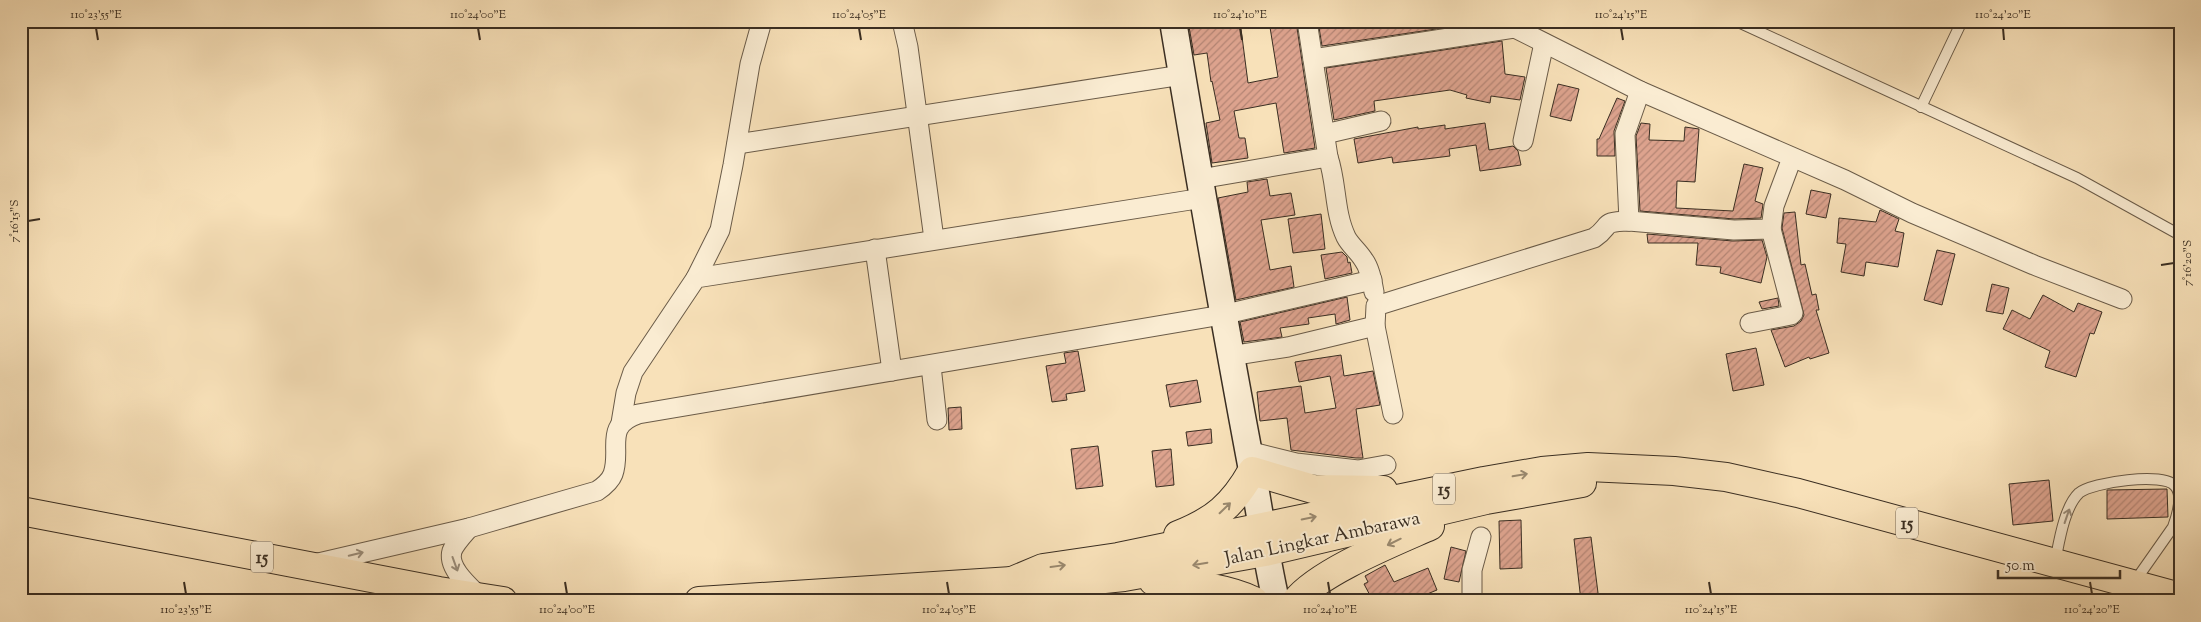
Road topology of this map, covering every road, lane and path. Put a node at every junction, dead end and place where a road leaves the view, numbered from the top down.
1 (762, 21) edge
2 (902, 21) edge
3 (1173, 21) edge
4 (1307, 21) edge
5 (1736, 21) edge
6 (1962, 21) edge
7 (1508, 24) edge
8 (1544, 43) junction
9 (1313, 59) junction
10 (1182, 76) junction
11 (1640, 92) junction
12 (1921, 106) junction
13 (918, 115) junction
14 (1381, 121) dead end
15 (1324, 134) junction
16 (1523, 141) dead end
17 (737, 144) junction
18 (1328, 157) junction
19 (1792, 158) junction
20 (1201, 189) junction
21 (1629, 221) junction
22 (1771, 229) junction
23 (2180, 235) edge
24 (934, 239) junction
25 (875, 249) junction
26 (696, 278) junction
27 (1372, 280) junction
28 (2122, 299) dead end
29 (1376, 306) junction
30 (1222, 315) junction
31 (1750, 323) dead end
32 (1375, 326) junction
33 (1230, 356) junction
34 (931, 366) junction
35 (892, 371) junction
36 (1393, 414) dead end
37 (937, 420) dead end
38 (621, 423) junction
39 (1250, 461) junction
40 (1386, 465) dead end
41 (1485, 491) junction
42 (21, 511) edge
43 (21, 520) edge
44 (86, 524) junction
45 (469, 528) junction
46 (1481, 537) dead end
47 (1263, 540) junction
48 (2055, 563) junction
49 (308, 565) junction
50 (1121, 567) junction
51 (2133, 584) junction
52 (2180, 598) edge
53 (491, 599) edge
54 (698, 601) edge
55 (1254, 601) edge
56 (1276, 601) edge
57 (1296, 601) edge
58 (1472, 601) edge

1 - 17 street
2 - 13 street
3 - 10 main road
4 - 9 street
5 - 12 lane
6 - 12 lane
7 - 8 street
7 - 9 street
8 - 11 street
8 - 16 street
9 - 15 street
10 - 13 street
10 - 20 main road
11 - 19 street
11 - 21 street
12 - 23 lane
13 - 17 street
13 - 24 street
14 - 15 street
15 - 18 street
17 - 26 street
18 - 20 street
18 - 27 street
19 - 22 street
19 - 28 street
20 - 24 street
20 - 30 main road
21 - 22 street
21 - 29 street
22 - 31 street
24 - 25 street
25 - 26 street
25 - 35 street
26 - 38 street
27 - 29 street
27 - 30 street
29 - 32 street
30 - 33 main road
30 - 34 street
32 - 33 street
32 - 36 street
33 - 39 main road
34 - 35 street
34 - 37 street
35 - 38 street
38 - 45 street
39 - 40 street
39 - 41 highway
39 - 47 main road
50 -> 39 highway
41 - 47 highway, Jalan Lingkar Ambarawa / 15
41 - 48 highway, Jalan Lingkar Ambarawa / 15
41 -> 57 highway
42 - 44 highway, 15
43 - 44 street
44 - 49 highway, 15
49 -> 45 street
45 -> 53 street
46 - 58 street
47 - 50 highway, Jalan Lingkar Ambarawa / 15
47 - 56 main road
48 - 51 highway, 15
48 -> 51 lane
49 - 53 highway, 15
50 - 54 highway, Jalan Lingkar Ambarawa / 15
50 - 55 highway
51 - 52 highway, 15

